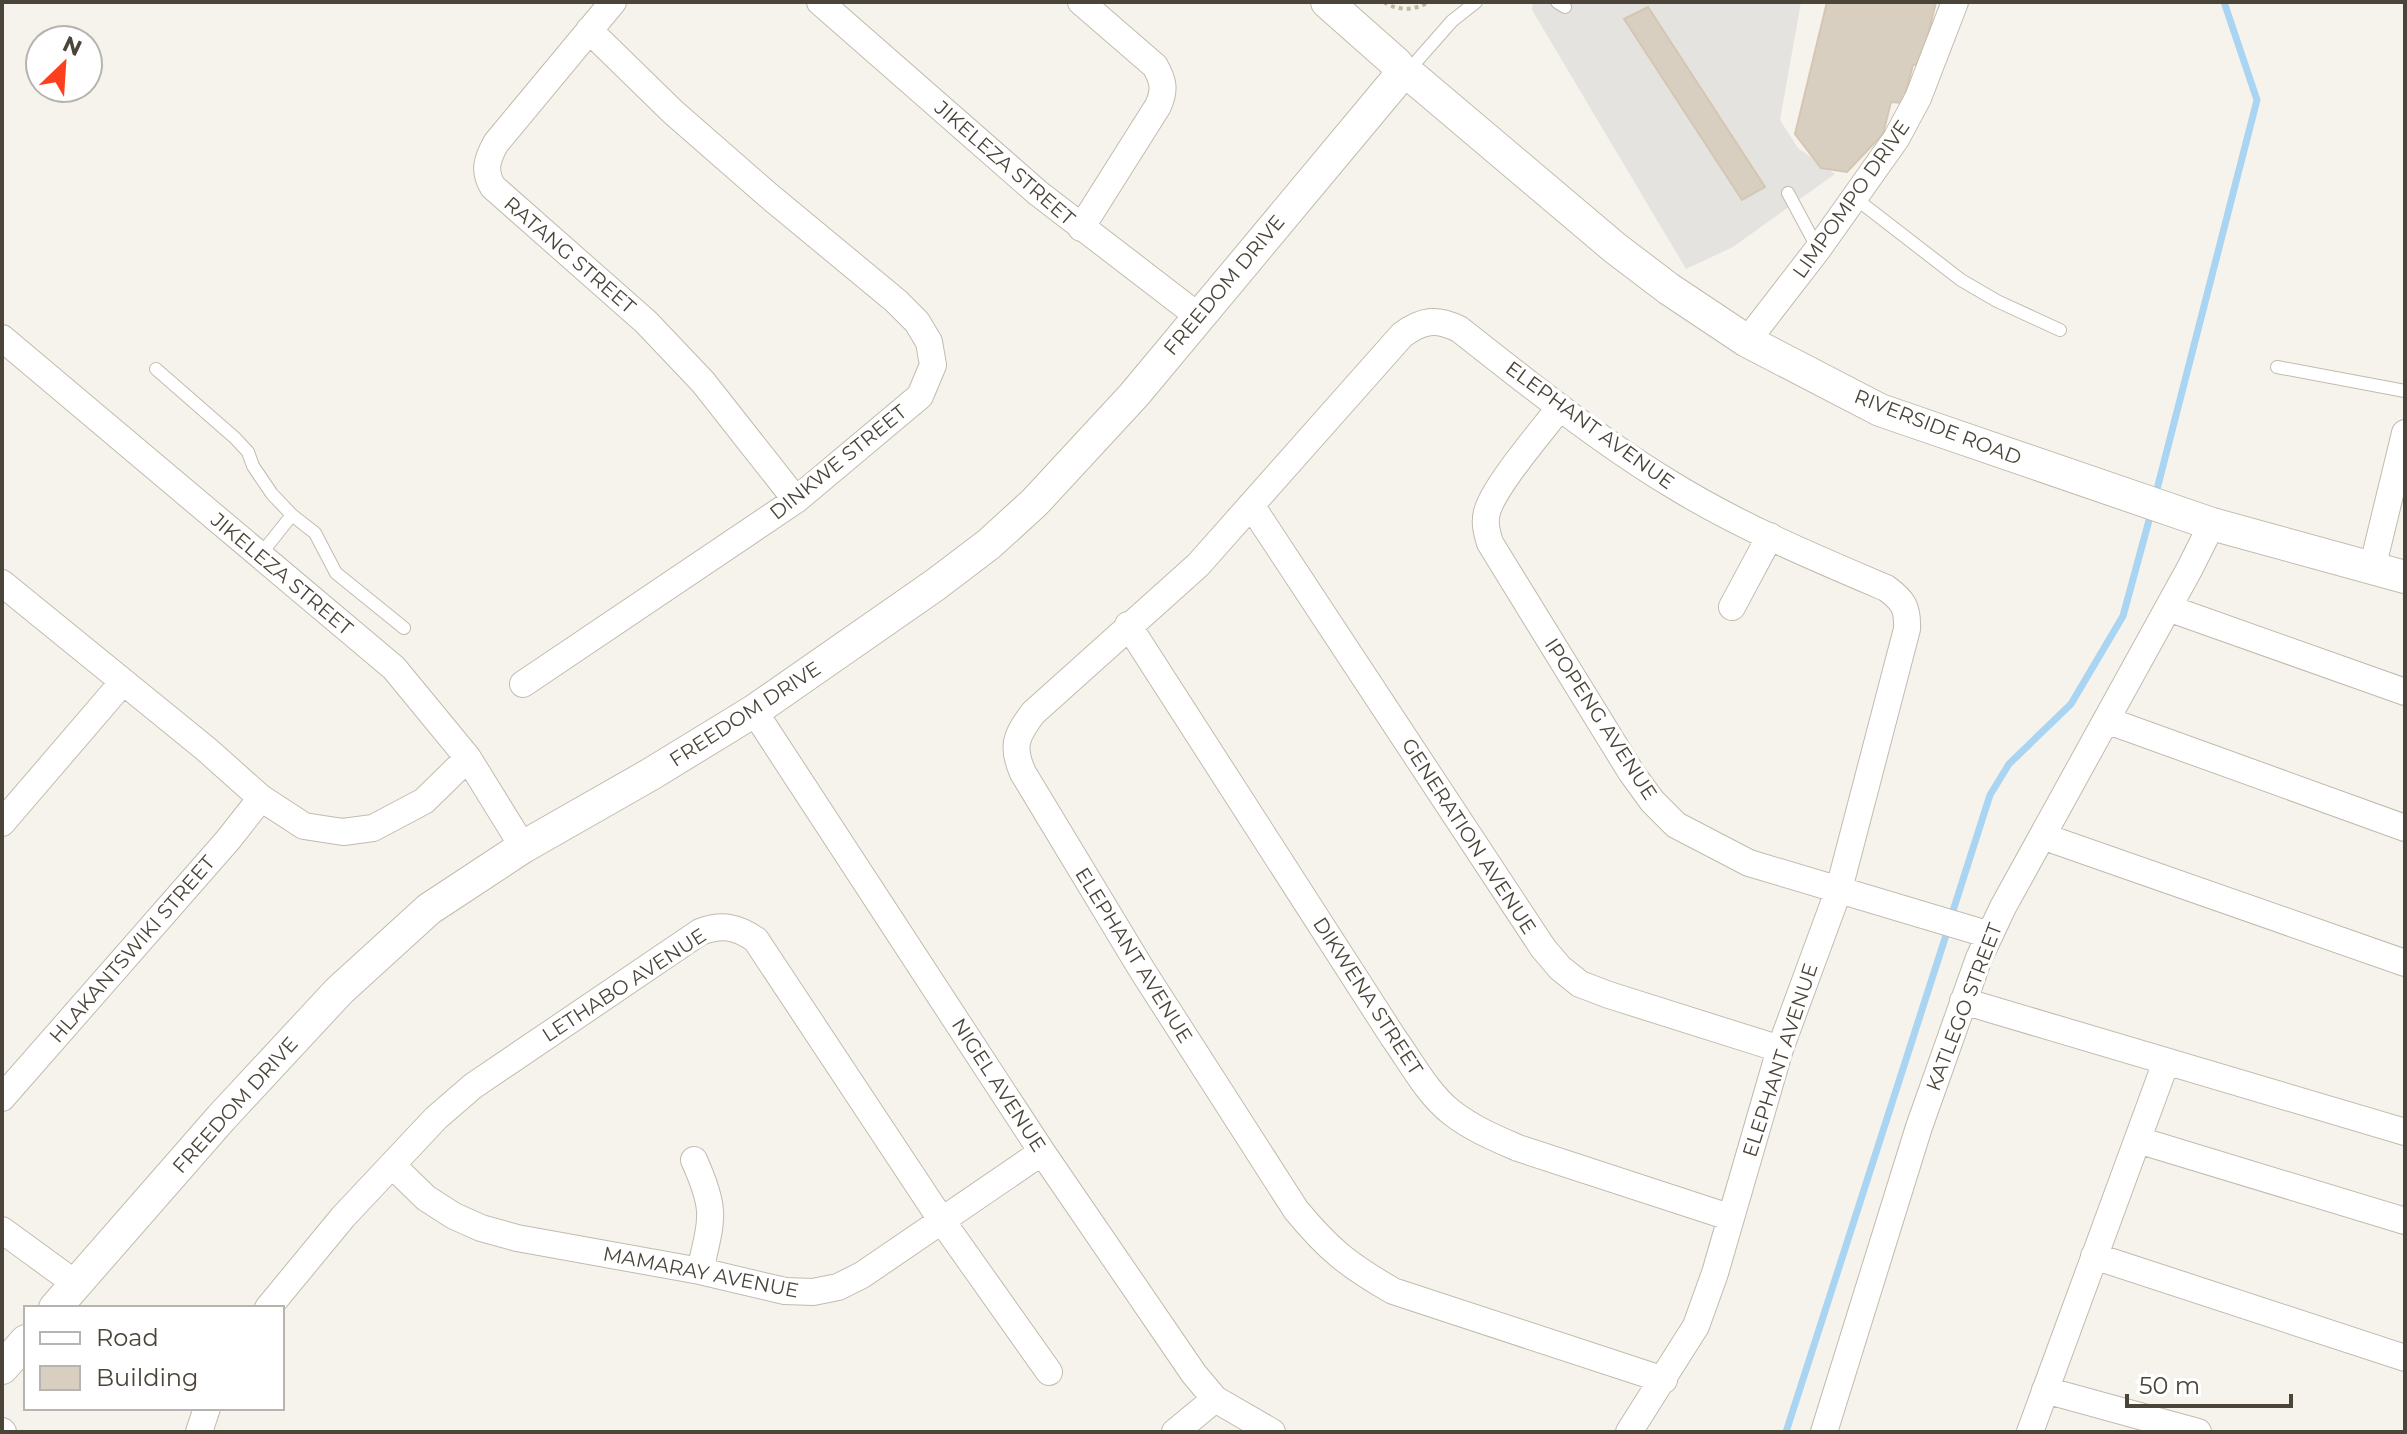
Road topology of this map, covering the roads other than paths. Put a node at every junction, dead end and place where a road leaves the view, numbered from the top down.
1 (613, 2) edge
2 (820, 2) edge
3 (1081, 2) edge
4 (1327, 2) edge
5 (1476, 2) edge
6 (1955, 2) edge
7 (589, 30) junction
8 (1406, 71) junction
9 (1788, 193) dead end
10 (1855, 198) junction
11 (1081, 228) junction
12 (1818, 249) junction
13 (1198, 316) junction
14 (2060, 330) dead end
15 (2, 338) edge
16 (1747, 341) junction
17 (2277, 367) dead end
18 (156, 369) dead end
19 (2405, 391) edge
20 (1560, 407) junction
21 (2405, 433) edge
22 (796, 500) junction
23 (1251, 505) junction
24 (292, 515) junction
25 (2212, 524) junction
26 (1770, 536) junction
27 (260, 555) junction
28 (2372, 569) junction
29 (2405, 577) edge
30 (2, 583) edge
31 (1732, 607) dead end
32 (2168, 608) junction
33 (1128, 625) junction
34 (404, 628) dead end
35 (122, 683) junction
36 (523, 684) dead end
37 (2405, 692) edge
38 (754, 711) junction
39 (2106, 720) junction
40 (468, 758) junction
41 (261, 798) junction
42 (2, 823) edge
43 (2405, 828) edge
44 (2042, 836) junction
45 (523, 847) junction
46 (1839, 889) junction
47 (1990, 935) junction
48 (2405, 963) edge
49 (1963, 1001) junction
50 (1780, 1049) junction
51 (2166, 1062) junction
52 (2, 1098) edge
53 (2405, 1132) edge
54 (2138, 1140) junction
55 (1042, 1152) junction
56 (694, 1160) dead end
57 (392, 1165) junction
58 (1729, 1217) junction
59 (942, 1221) junction
60 (2405, 1221) edge
61 (2, 1230) edge
62 (2094, 1256) junction
63 (700, 1271) junction
64 (76, 1284) junction
65 (57, 1306) edge
66 (270, 1306) edge
67 (24, 1343) edge
68 (2405, 1358) edge
69 (2, 1368) edge
70 (1049, 1372) dead end
71 (1664, 1380) junction
72 (2045, 1390) junction
73 (1215, 1399) junction
74 (206, 1410) edge
75 (199, 1432) edge
76 (1175, 1432) edge
77 (1272, 1432) edge
78 (1629, 1432) edge
79 (1824, 1432) edge
80 (2030, 1432) edge
81 (2198, 1432) edge

1 - 7 street, RATANG STREET
2 - 11 street, JIKELEZA STREET
3 - 11 street
4 - 8 street, RIVERSIDE ROAD
5 - 8 lane
6 - 10 street, LIMPOMPO DRIVE
7 - 22 street, RATANG STREET
7 - 22 street, DINKWE STREET
8 - 13 street, FREEDOM DRIVE
8 - 16 street, RIVERSIDE ROAD
9 - 12 lane
10 - 12 street, LIMPOMPO DRIVE
10 - 14 lane
11 - 13 street, JIKELEZA STREET
12 - 16 street, LIMPOMPO DRIVE
13 - 38 street, FREEDOM DRIVE
15 - 27 street, JIKELEZA STREET
16 - 25 street, RIVERSIDE ROAD
17 - 19 lane
18 - 24 lane
20 - 23 street, ELEPHANT AVENUE
20 - 26 street, ELEPHANT AVENUE
20 - 46 street, IPOPENG AVENUE
21 - 28 street
22 - 36 street, DINKWE STREET
23 - 33 street, ELEPHANT AVENUE
23 - 50 street, GENERATION AVENUE
24 - 27 lane
24 - 34 lane
25 - 28 street, RIVERSIDE ROAD
25 - 32 street, KATLEGO STREET
26 - 31 street
26 - 46 street, ELEPHANT AVENUE
27 - 40 street, JIKELEZA STREET
28 - 29 street, RIVERSIDE ROAD
30 - 35 street
32 - 37 street
32 - 39 street, KATLEGO STREET
33 - 58 street, DIKWENA STREET
33 - 71 street, ELEPHANT AVENUE
35 - 41 street
35 - 42 street
38 - 45 street, FREEDOM DRIVE
38 - 55 street, NIGEL AVENUE
39 - 43 street
39 - 44 street, KATLEGO STREET
40 - 41 street
40 - 45 street, JIKELEZA STREET
41 - 52 street, HLAKANTSWIKI STREET
44 - 47 street, KATLEGO STREET
44 - 48 street
45 - 64 street, FREEDOM DRIVE
46 - 47 street, IPOPENG AVENUE
46 - 50 street, ELEPHANT AVENUE
47 - 49 street, KATLEGO STREET
49 - 51 street
49 - 79 street, KATLEGO STREET
50 - 58 street, ELEPHANT AVENUE
51 - 53 street
51 - 54 street
54 - 60 street
54 - 62 street
55 - 59 street, MAMARAY AVENUE
55 - 73 street, NIGEL AVENUE
56 - 63 street
57 - 59 street, LETHABO AVENUE
57 - 63 street, MAMARAY AVENUE
57 - 66 street, LETHABO AVENUE
58 - 71 street, ELEPHANT AVENUE
59 - 63 street, MAMARAY AVENUE
59 - 70 street, LETHABO AVENUE
61 - 64 street
62 - 68 street
62 - 72 street
64 - 65 street, FREEDOM DRIVE
67 - 69 street
71 - 78 street
72 - 80 street
72 - 81 street
73 - 76 street
73 - 77 street, NIGEL AVENUE
74 - 75 street

